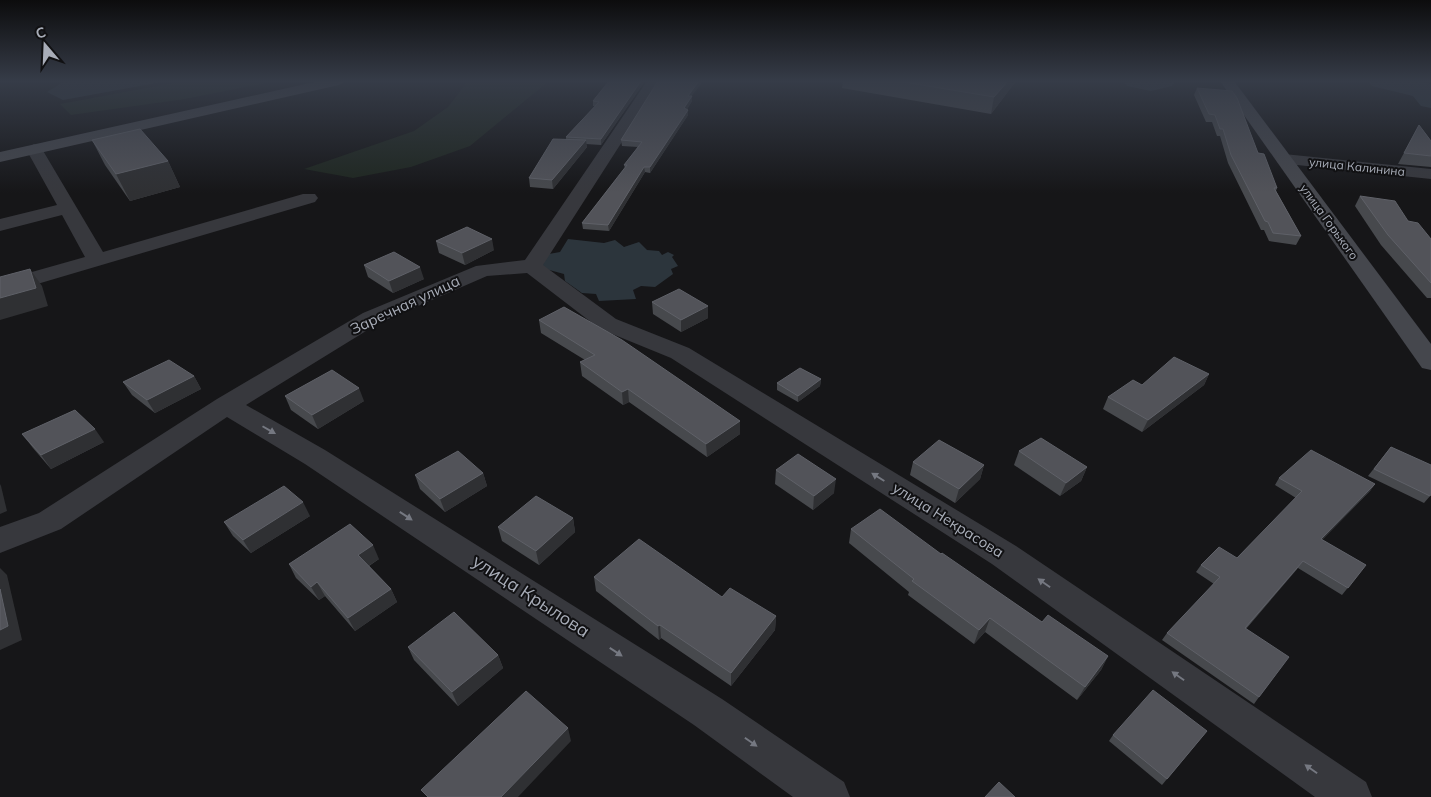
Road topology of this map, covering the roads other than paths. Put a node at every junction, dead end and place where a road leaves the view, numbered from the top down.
1 (172, 118) edge
2 (629, 118) edge
3 (1254, 118) edge
4 (34, 149) junction
5 (0, 157) edge
6 (1284, 159) junction
7 (1431, 174) edge
8 (310, 198) dead end
9 (67, 208) junction
10 (0, 225) edge
11 (97, 260) junction
12 (532, 266) junction
13 (0, 288) edge
14 (1431, 362) edge
15 (226, 405) junction
16 (0, 540) edge
17 (829, 797) edge
18 (1351, 797) edge

1 - 4 street
2 - 12 street
3 - 6 street, улица Горького
4 - 5 street
4 - 9 street
6 - 7 street, улица Калинина
6 - 14 street, улица Горького
8 - 11 street
9 - 10 street
9 - 11 street
11 - 13 street
12 - 15 street, Заречная улица
18 -> 12 street, улица Некрасова
15 - 16 street, Заречная улица
15 -> 17 street, улица Крылова

